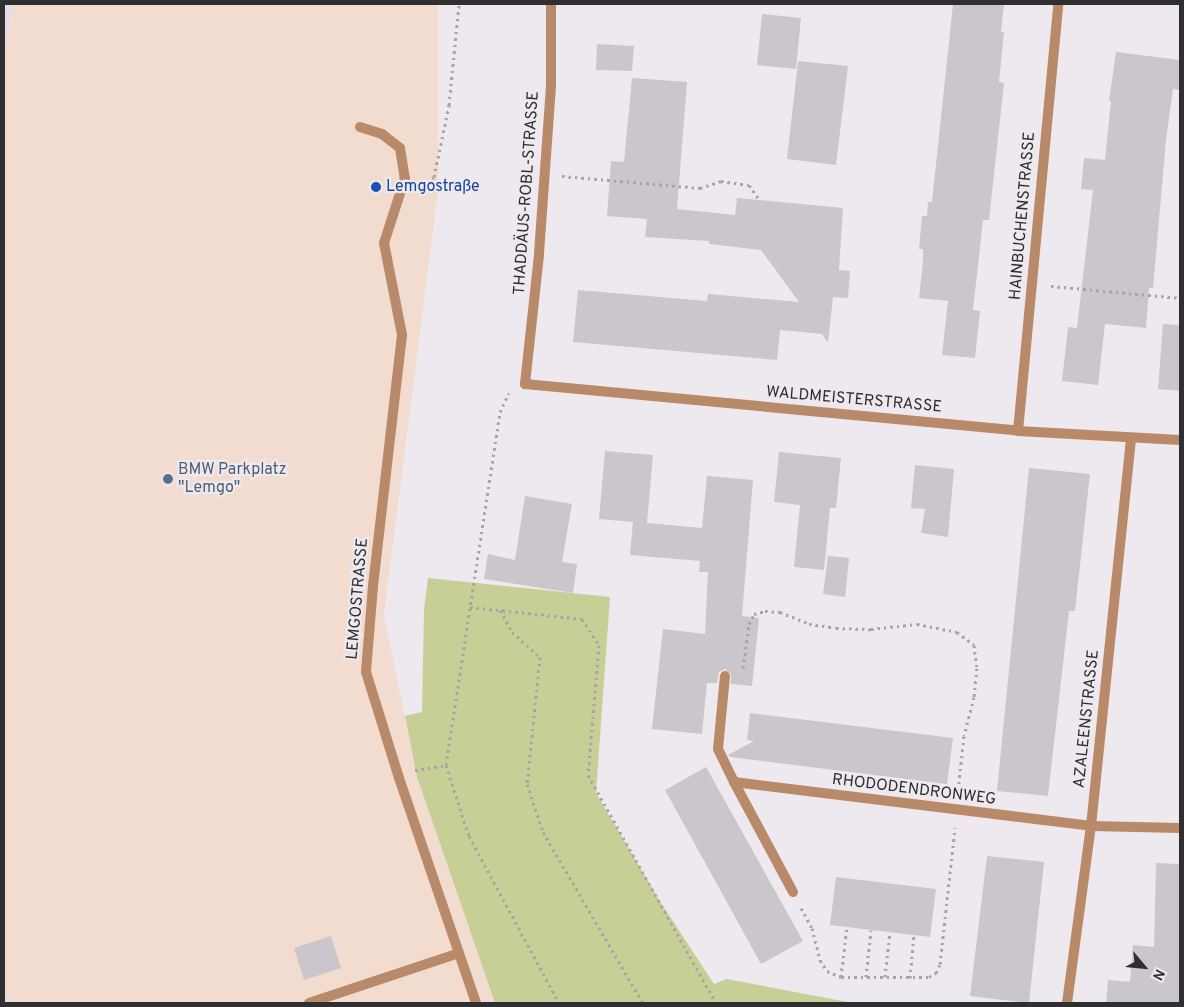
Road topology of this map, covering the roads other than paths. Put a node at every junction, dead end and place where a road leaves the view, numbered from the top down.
1 (551, 4) edge
2 (1058, 4) edge
3 (360, 127) dead end
4 (525, 384) joint
5 (1018, 431) junction
6 (1131, 438) junction
7 (1180, 440) edge
8 (725, 676) road end
9 (734, 782) junction
10 (1090, 826) junction
11 (1180, 828) edge
12 (793, 892) road end
13 (459, 953) junction
14 (309, 1003) edge
15 (476, 1003) edge
16 (1068, 1003) edge

1 - 4 street, THADDÄUS-ROBL-STRASSE
2 - 5 street, HAINBUCHENSTRASSE
3 - 13 street, LEMGOSTRASSE
4 - 5 street, WALDMEISTERSTRASSE
5 - 6 street, WALDMEISTERSTRASSE
6 - 7 street, WALDMEISTERSTRASSE
6 - 10 street, AZALEENSTRASSE
8 - 9 street
9 - 10 street, RHODODENDRONWEG
9 - 12 street
10 - 11 street, RHODODENDRONWEG
10 - 16 street, AZALEENSTRASSE
13 - 14 street
13 - 15 street, LEMGOSTRASSE

